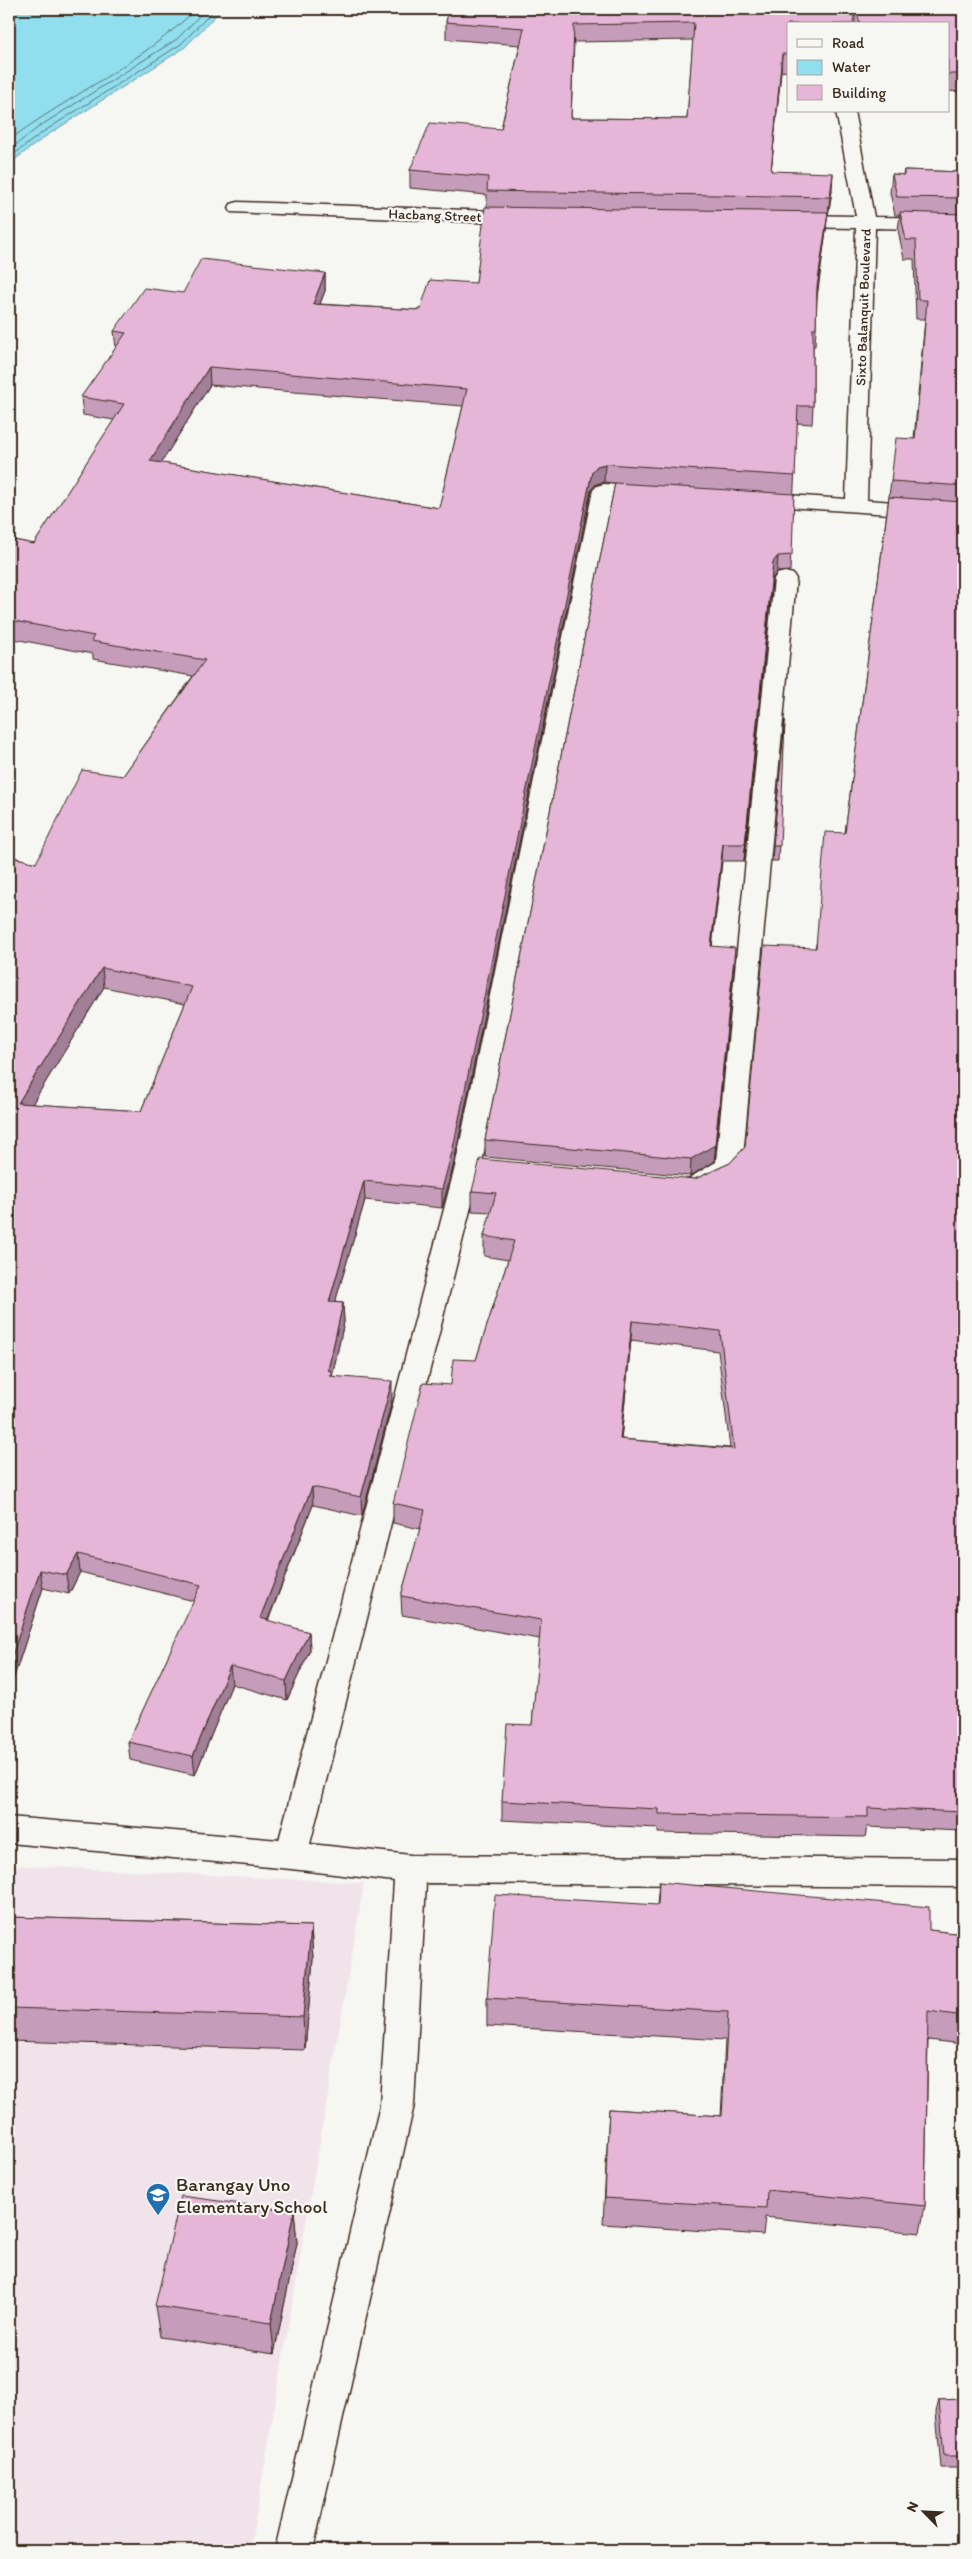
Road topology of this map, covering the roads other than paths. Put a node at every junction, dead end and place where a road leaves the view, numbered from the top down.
1 (845, 112) edge
2 (238, 208) dead end
3 (539, 218) edge
4 (776, 221) edge
5 (866, 222) junction
6 (963, 224) edge
7 (672, 494) edge
8 (740, 498) edge
9 (856, 504) junction
10 (963, 513) edge
11 (785, 579) dead end
12 (674, 1186) edge
13 (9, 1830) edge
14 (291, 1855) junction
15 (411, 1869) junction
16 (963, 1873) edge
17 (294, 2550) edge

1 - 5 street, Sixto Balanquit Boulevard
2 - 3 street, Hacbang Street
4 - 5 street
5 - 6 street
5 - 9 street, Sixto Balanquit Boulevard
7 - 14 street
8 - 9 street
9 - 10 street
11 - 12 street
13 - 14 street
14 - 15 street
15 - 16 street
15 - 17 street

